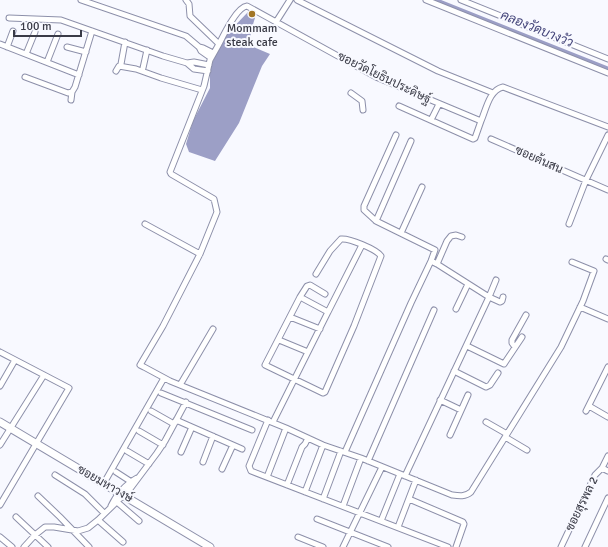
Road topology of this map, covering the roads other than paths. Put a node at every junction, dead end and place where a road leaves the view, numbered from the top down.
1 (81, 0) edge
2 (186, 0) edge
3 (290, 0) edge
4 (298, 0) edge
5 (426, 0) edge
6 (461, 0) edge
7 (9, 18) dead end
8 (276, 22) junction
9 (13, 31) dead end
10 (92, 31) junction
11 (35, 32) dead end
12 (58, 34) dead end
13 (125, 42) junction
14 (0, 44) edge
15 (219, 44) junction
16 (7, 47) junction
17 (67, 47) dead end
18 (147, 50) junction
19 (86, 52) junction
20 (26, 54) junction
21 (212, 55) junction
22 (608, 59) edge
23 (47, 62) junction
24 (187, 63) junction
25 (121, 64) dead end
26 (209, 65) junction
27 (143, 68) dead end
28 (116, 71) dead end
29 (208, 72) junction
30 (608, 73) edge
31 (79, 75) junction
32 (25, 77) dead end
33 (202, 90) junction
34 (72, 92) junction
35 (351, 93) dead end
36 (493, 93) junction
37 (71, 100) dead end
38 (439, 104) junction
39 (399, 106) dead end
40 (363, 110) dead end
41 (431, 120) junction
42 (481, 121) junction
43 (608, 127) edge
44 (396, 135) dead end
45 (608, 135) edge
46 (491, 139) dead end
47 (412, 141) dead end
48 (586, 180) junction
49 (422, 187) dead end
50 (608, 190) edge
51 (376, 221) junction
52 (144, 224) dead end
53 (569, 224) dead end
54 (401, 233) junction
55 (462, 237) dead end
56 (362, 245) junction
57 (200, 254) junction
58 (434, 262) junction
59 (572, 262) dead end
60 (316, 274) dead end
61 (496, 280) dead end
62 (468, 284) junction
63 (325, 294) dead end
64 (300, 297) junction
65 (489, 297) junction
66 (504, 297) dead end
67 (580, 306) junction
68 (456, 309) dead end
69 (434, 310) dead end
70 (328, 312) junction
71 (526, 316) dead end
72 (290, 317) junction
73 (608, 319) edge
74 (213, 329) dead end
75 (320, 329) junction
76 (522, 337) dead end
77 (279, 340) junction
78 (467, 346) junction
79 (515, 347) junction
80 (0, 352) edge
81 (308, 352) junction
82 (15, 360) junction
83 (608, 367) edge
84 (454, 371) junction
85 (498, 373) dead end
86 (44, 375) junction
87 (164, 378) junction
88 (294, 380) junction
89 (180, 385) junction
90 (0, 386) edge
91 (161, 393) dead end
92 (468, 395) dead end
93 (440, 400) junction
94 (186, 402) junction
95 (590, 406) junction
96 (461, 410) junction
97 (151, 411) dead end
98 (586, 411) dead end
99 (608, 417) edge
100 (270, 421) junction
101 (0, 422) edge
102 (175, 422) junction
103 (486, 422) dead end
104 (192, 427) junction
105 (10, 428) junction
106 (286, 428) junction
107 (252, 430) dead end
108 (139, 431) dead end
109 (450, 435) dead end
110 (506, 435) junction
111 (213, 436) junction
112 (308, 438) junction
113 (36, 444) junction
114 (0, 445) edge
115 (163, 445) junction
116 (233, 445) junction
117 (323, 445) junction
118 (242, 449) dead end
119 (527, 450) dead end
120 (127, 451) dead end
121 (343, 451) junction
122 (181, 452) dead end
123 (608, 456) edge
124 (361, 458) junction
125 (368, 461) junction
126 (203, 462) dead end
127 (149, 464) junction
128 (382, 467) junction
129 (602, 468) junction
130 (222, 469) dead end
131 (608, 471) edge
132 (116, 472) dead end
133 (56, 475) dead end
134 (402, 475) junction
135 (267, 477) junction
136 (416, 480) junction
137 (134, 481) junction
138 (104, 483) junction
139 (287, 485) junction
140 (305, 492) junction
141 (122, 494) junction
142 (2, 496) edge
143 (38, 496) dead end
144 (608, 498) edge
145 (323, 499) junction
146 (409, 499) junction
147 (117, 502) junction
148 (0, 504) edge
149 (343, 506) junction
150 (110, 507) junction
151 (104, 513) junction
152 (360, 513) junction
153 (16, 517) dead end
154 (317, 518) dead end
155 (98, 520) junction
156 (139, 521) dead end
157 (381, 521) junction
158 (398, 527) junction
159 (72, 531) junction
160 (351, 532) junction
161 (35, 535) junction
162 (0, 537) edge
163 (298, 537) dead end
164 (123, 542) dead end
165 (12, 547) edge
166 (24, 547) edge
167 (48, 547) edge
168 (88, 547) edge
169 (210, 547) edge
170 (323, 547) edge
171 (343, 547) edge
172 (388, 547) edge
173 (448, 547) edge
174 (456, 547) edge
175 (561, 547) edge
176 (585, 547) edge

1 - 21 street
2 - 15 street
3 - 8 street
4 - 36 street
5 - 30 street
6 - 22 street
7 - 10 street
8 - 15 street, ซอยวัดโยธินประดิษฐ์
8 - 38 street, ซอยวัดโยธินประดิษฐ์
9 - 16 street
10 - 13 street
10 - 19 street
11 - 20 street
12 - 23 street
13 - 18 street
13 - 25 street
14 - 16 street
15 - 21 street
16 - 20 street
17 - 19 street
18 - 24 street
18 - 27 street
19 - 31 street
20 - 23 street
21 - 26 street
23 - 31 street
24 - 26 street
24 - 29 street
26 - 29 street
28 - 33 street
29 - 33 street
31 - 34 street
32 - 34 street
33 - 57 street
34 - 37 street
35 - 40 street
36 - 42 street
36 - 43 street
38 - 41 street
38 - 42 street, ซอยวัดโยธินประดิษฐ์
39 - 41 street
41 - 42 street
44 - 51 street
45 - 48 street
46 - 48 street, ซอยต้นสน
47 - 51 street
48 - 50 street, ซอยต้นสน
48 - 53 street
49 - 54 street
51 - 54 street
52 - 57 street
54 - 58 street
55 - 58 street
56 - 60 street
56 - 70 street
56 - 88 street
57 - 87 street
58 - 62 street
58 - 121 street
59 - 67 street
61 - 65 street
62 - 65 street
62 - 68 street
63 - 64 street
64 - 70 street
64 - 72 street
65 - 66 street
65 - 78 street
67 - 73 street
67 - 110 street
69 - 125 street
70 - 75 street
71 - 79 street
72 - 75 street
72 - 77 street
74 - 89 street
75 - 81 street
76 - 79 street
77 - 81 street
77 - 88 street
78 - 79 street
78 - 84 street
80 - 82 street
81 - 88 street
82 - 86 street
82 - 90 street
83 - 95 street
84 - 85 street
84 - 93 street
86 - 105 street
86 - 113 street
87 - 89 street
87 - 138 street
88 - 100 street
89 - 100 street
91 - 94 street
92 - 96 street
93 - 96 street
93 - 134 street
94 - 102 street
94 - 107 street
95 - 98 street
95 - 99 street
96 - 109 street
97 - 102 street
100 - 106 street
100 - 135 street
101 - 105 street, ซอยมหาวงษ์
102 - 104 street
102 - 115 street
103 - 110 street
104 - 111 street
104 - 122 street
105 - 113 street, ซอยมหาวงษ์
105 - 114 street
106 - 112 street
106 - 135 street
108 - 115 street
110 - 119 street
110 - 136 street
111 - 116 street
111 - 126 street
112 - 117 street
112 - 139 street
113 - 138 street, ซอยมหาวงษ์
113 - 142 street
115 - 127 street
116 - 118 street
116 - 130 street
117 - 121 street
117 - 140 street
120 - 127 street
121 - 124 street
121 - 145 street
123 - 129 street
124 - 125 street
124 - 149 street
125 - 128 street
127 - 137 street
128 - 134 street
128 - 152 street
129 - 131 street, ซอยสุรพล 2
129 - 175 street, ซอยสุรพล 2
132 - 137 street
133 - 151 street
134 - 136 street
134 - 157 street
135 - 139 street
136 - 146 street
137 - 141 street
138 - 141 street, ซอยมหาวงษ์
139 - 140 street
140 - 145 street
141 - 147 street
141 - 150 street
141 - 169 street, ซอยมหาวงษ์
142 - 148 street
143 - 159 street
144 - 176 street
145 - 149 street
146 - 158 street
146 - 174 street
147 - 150 street
147 - 156 street
149 - 152 street
150 - 151 street
151 - 155 street
152 - 157 street
152 - 160 street
153 - 161 street
154 - 160 street
155 - 159 street
155 - 164 street
157 - 158 street
158 - 173 street
159 - 161 street
159 - 168 street
160 - 171 street
160 - 172 street
161 - 166 street
161 - 167 street
162 - 165 street
163 - 170 street

